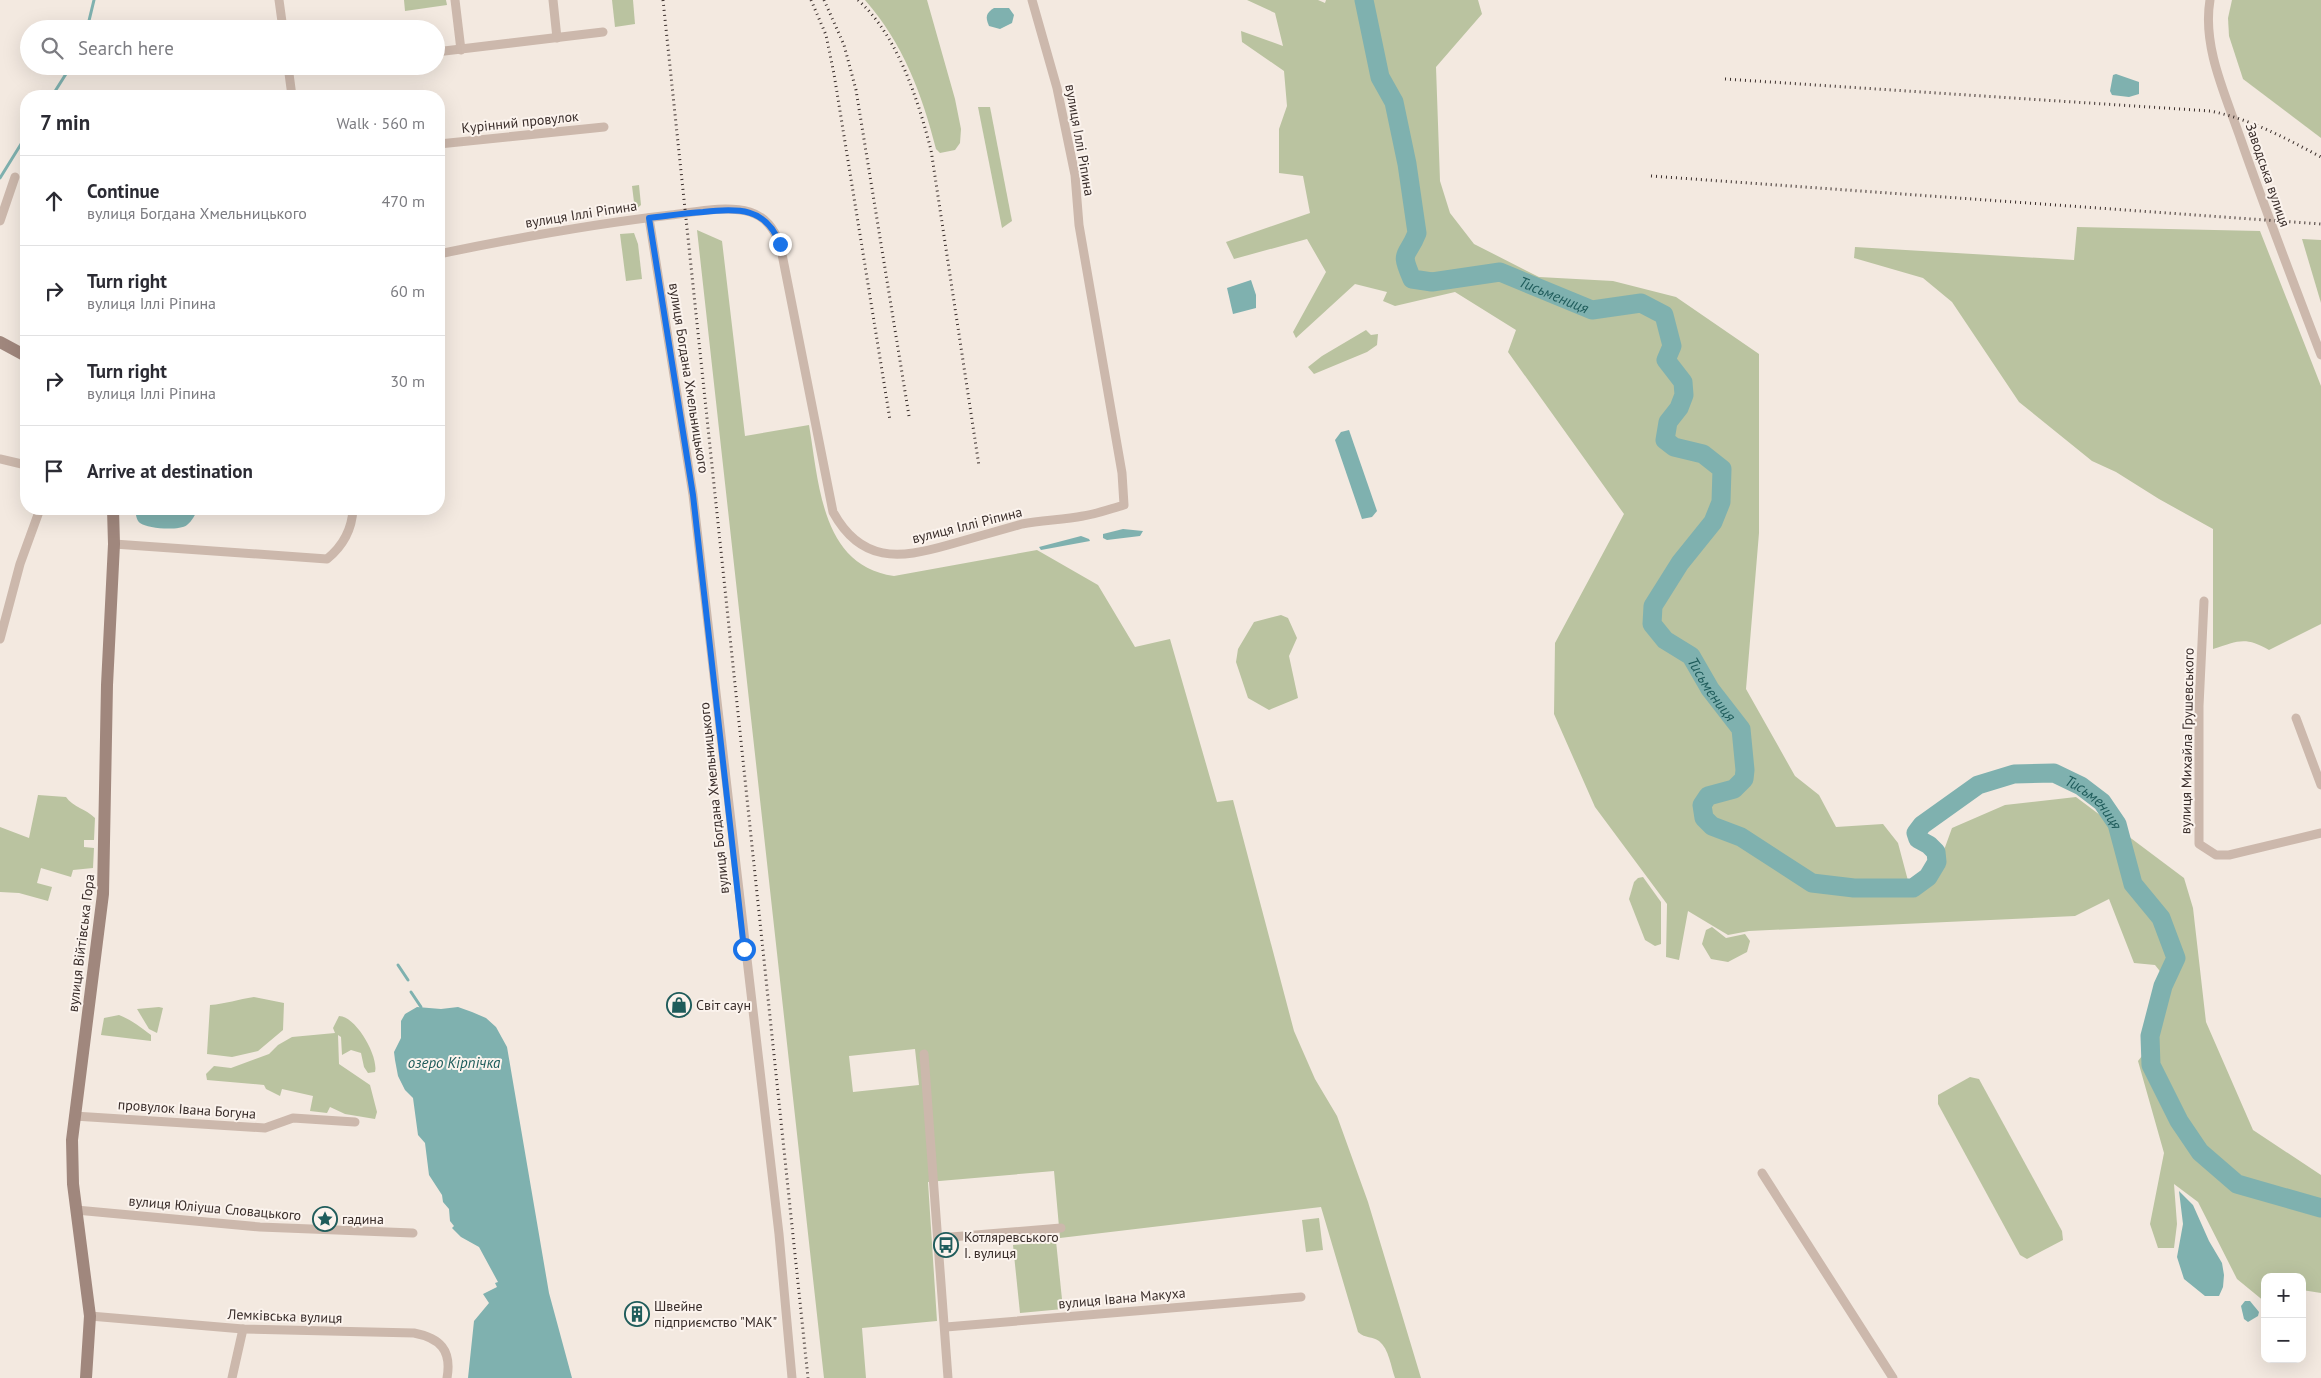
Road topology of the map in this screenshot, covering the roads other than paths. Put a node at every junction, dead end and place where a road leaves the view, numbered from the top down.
1 (279, 0) edge
2 (455, 0) edge
3 (553, 0) edge
4 (1032, 0) edge
5 (2210, 0) edge
6 (282, 20) edge
7 (603, 32) dead end
8 (557, 38) junction
9 (461, 50) junction
10 (445, 51) edge
11 (290, 75) edge
12 (291, 90) edge
13 (604, 127) dead end
14 (445, 143) edge
15 (15, 177) dead end
16 (649, 218) junction
17 (0, 221) edge
18 (445, 253) edge
19 (0, 342) edge
20 (20, 353) edge
21 (2321, 355) edge
22 (0, 459) edge
23 (20, 464) edge
24 (38, 515) edge
25 (114, 515) edge
26 (352, 515) edge
27 (114, 544) junction
28 (2204, 601) dead end
29 (0, 639) edge
30 (2296, 718) dead end
31 (2321, 785) edge
32 (2321, 833) edge
33 (924, 1054) dead end
34 (74, 1116) junction
35 (355, 1122) dead end
36 (1762, 1172) dead end
37 (76, 1210) junction
38 (1061, 1228) dead end
39 (413, 1233) dead end
40 (939, 1238) junction
41 (1301, 1297) dead end
42 (90, 1316) junction
43 (946, 1327) junction
44 (243, 1330) junction
45 (86, 1378) edge
46 (232, 1378) edge
47 (447, 1378) edge
48 (792, 1378) edge
49 (948, 1378) edge
50 (1893, 1378) edge

1 - 6 street
2 - 9 street
3 - 8 street
4 - 16 street, вулиця Іллі Ріпина
5 - 21 street, Заводська вулиця
7 - 8 street
8 - 9 street
9 - 10 street
11 - 12 street
13 - 14 street, Курінний провулок
15 - 17 street
16 - 18 street, вулиця Іллі Ріпина
16 - 48 street, вулиця Богдана Хмельницького
19 - 20 street
22 - 23 street
24 - 29 street
25 - 27 street, вулиця Війтівська Гора
26 - 27 street
27 - 34 street, вулиця Війтівська Гора
28 - 32 street, вулиця Михайла Грушевського
30 - 31 street
33 - 40 street
34 - 35 street, провулок Івана Богуна
34 - 37 street, вулиця Війтівська Гора
36 - 50 street
37 - 39 street, вулиця Юліуша Словацького
37 - 42 street, вулиця Війтівська Гора
38 - 40 street
40 - 43 street
41 - 43 street, вулиця Івана Макуха
42 - 44 street, Лемківська вулиця
42 - 45 street, вулиця Війтівська Гора
43 - 49 street
44 - 46 street
44 - 47 street, Лемківська вулиця

